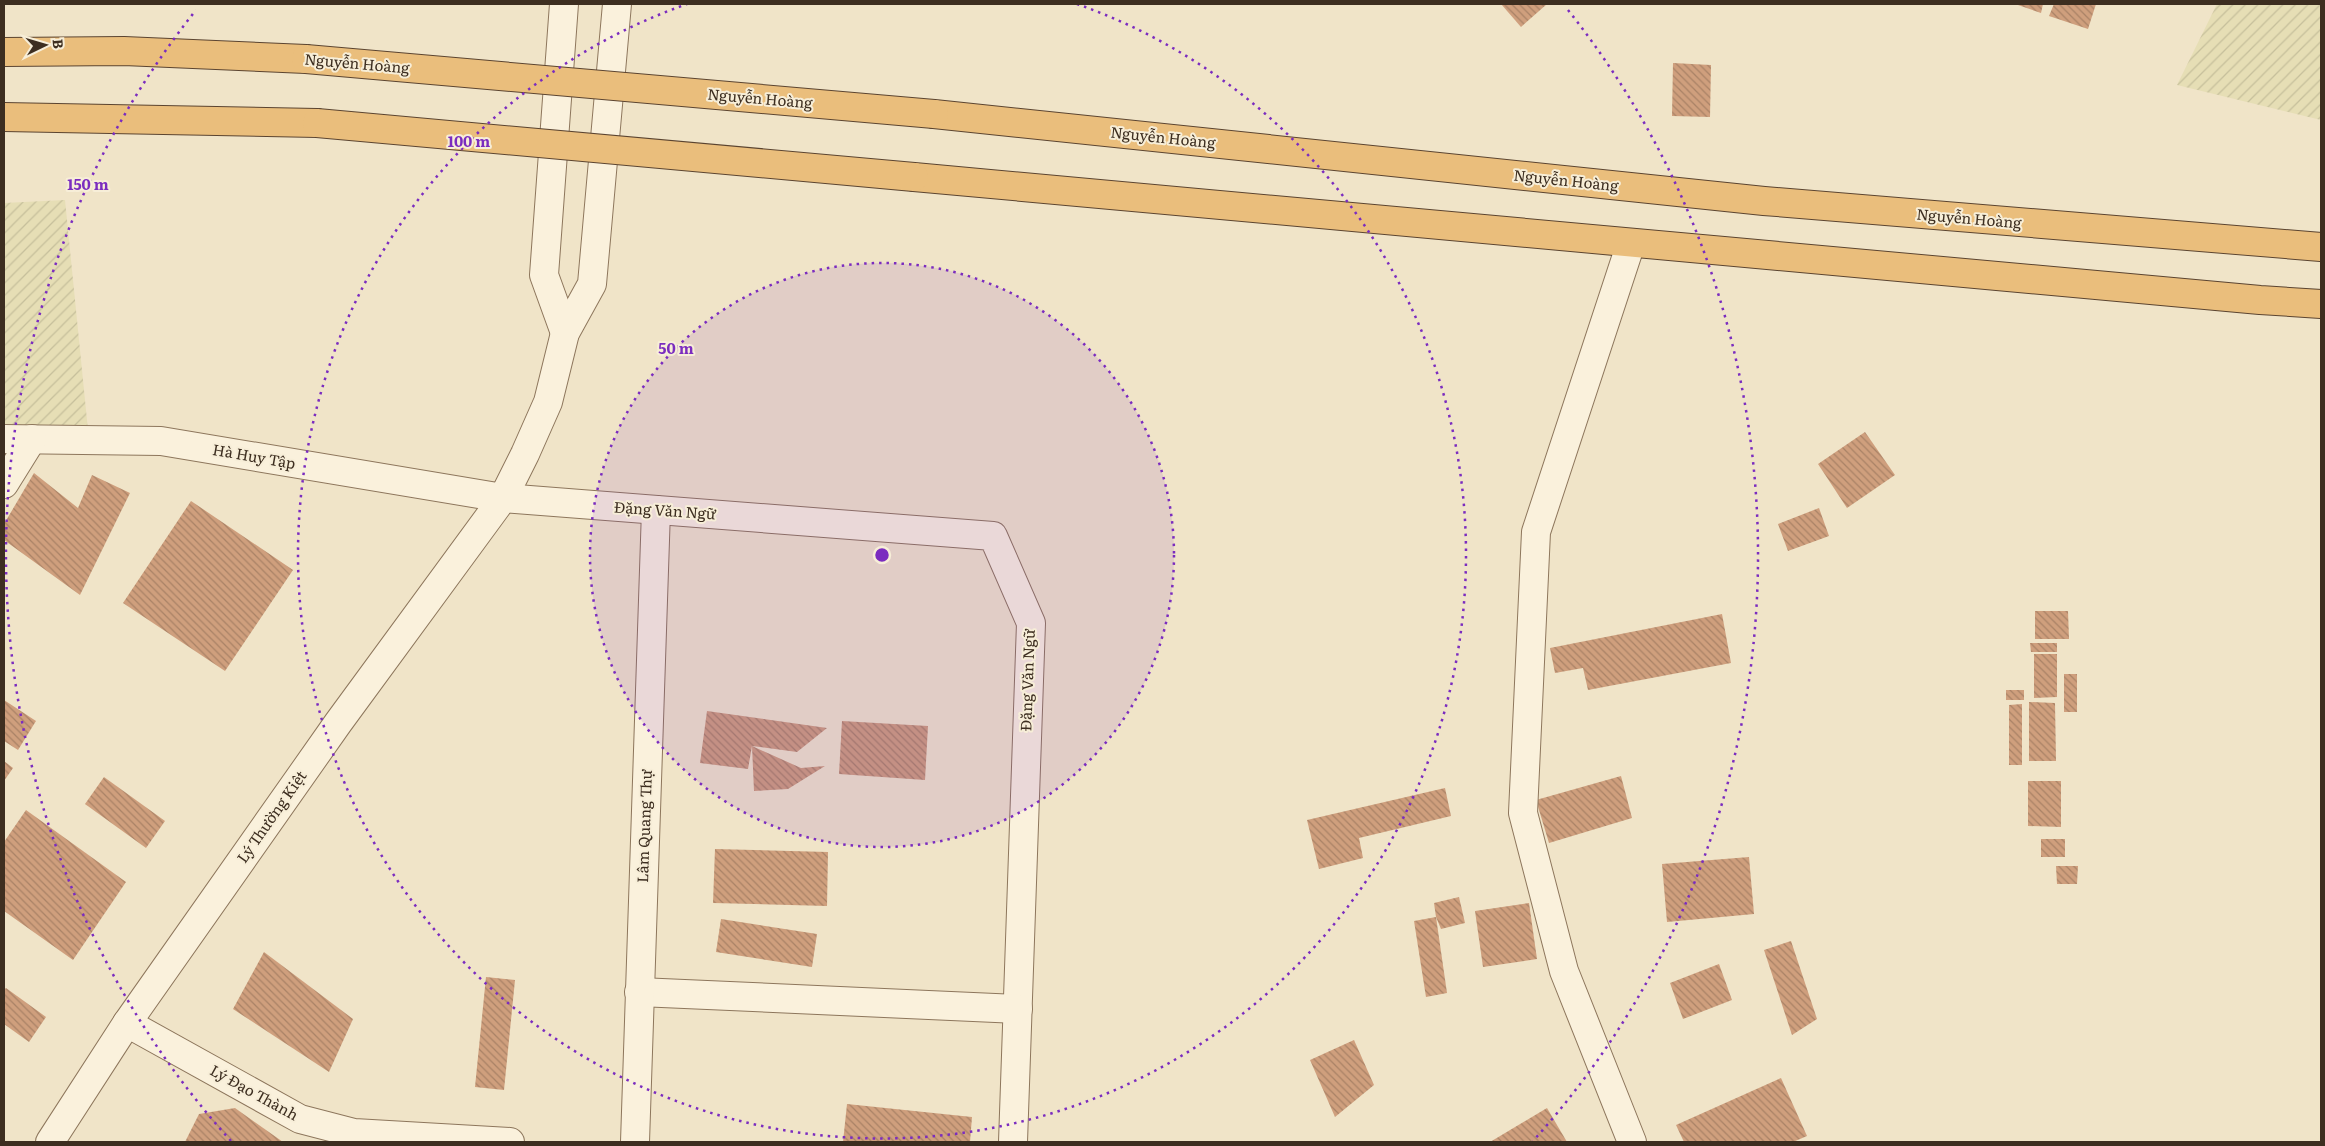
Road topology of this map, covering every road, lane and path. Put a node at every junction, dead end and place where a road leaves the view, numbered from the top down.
1 (564, 4) edge
2 (617, 4) edge
3 (4, 52) edge
4 (4, 117) edge
5 (1631, 243) junction
6 (2321, 247) edge
7 (2321, 304) edge
8 (565, 333) junction
9 (4, 438) edge
10 (32, 439) junction
11 (4, 484) edge
12 (503, 498) junction
13 (656, 510) junction
14 (639, 992) junction
15 (1018, 1009) junction
16 (127, 1023) junction
17 (50, 1142) edge
18 (510, 1142) edge
19 (635, 1142) edge
20 (1014, 1142) edge
21 (1632, 1142) edge

1 - 8 street
2 - 8 street, Lý Thường Kiệt
3 - 6 highway, Nguyễn Hoàng, bridge
4 - 5 highway, bridge
5 - 7 highway
5 - 21 street
8 - 12 street, Lý Thường Kiệt
9 - 10 street, Hà Huy Tập
10 - 11 street
10 - 12 street, Hà Huy Tập
12 - 13 street, Đặng Văn Ngữ
12 - 16 street, Lý Thường Kiệt
13 - 14 street, Lâm Quang Thự
13 - 15 street, Đặng Văn Ngữ
14 - 15 street
14 - 19 street, Lâm Quang Thự
15 - 20 street, Đặng Văn Ngữ
16 - 17 street, Lý Thường Kiệt
16 - 18 street, Lý Đạo Thành

